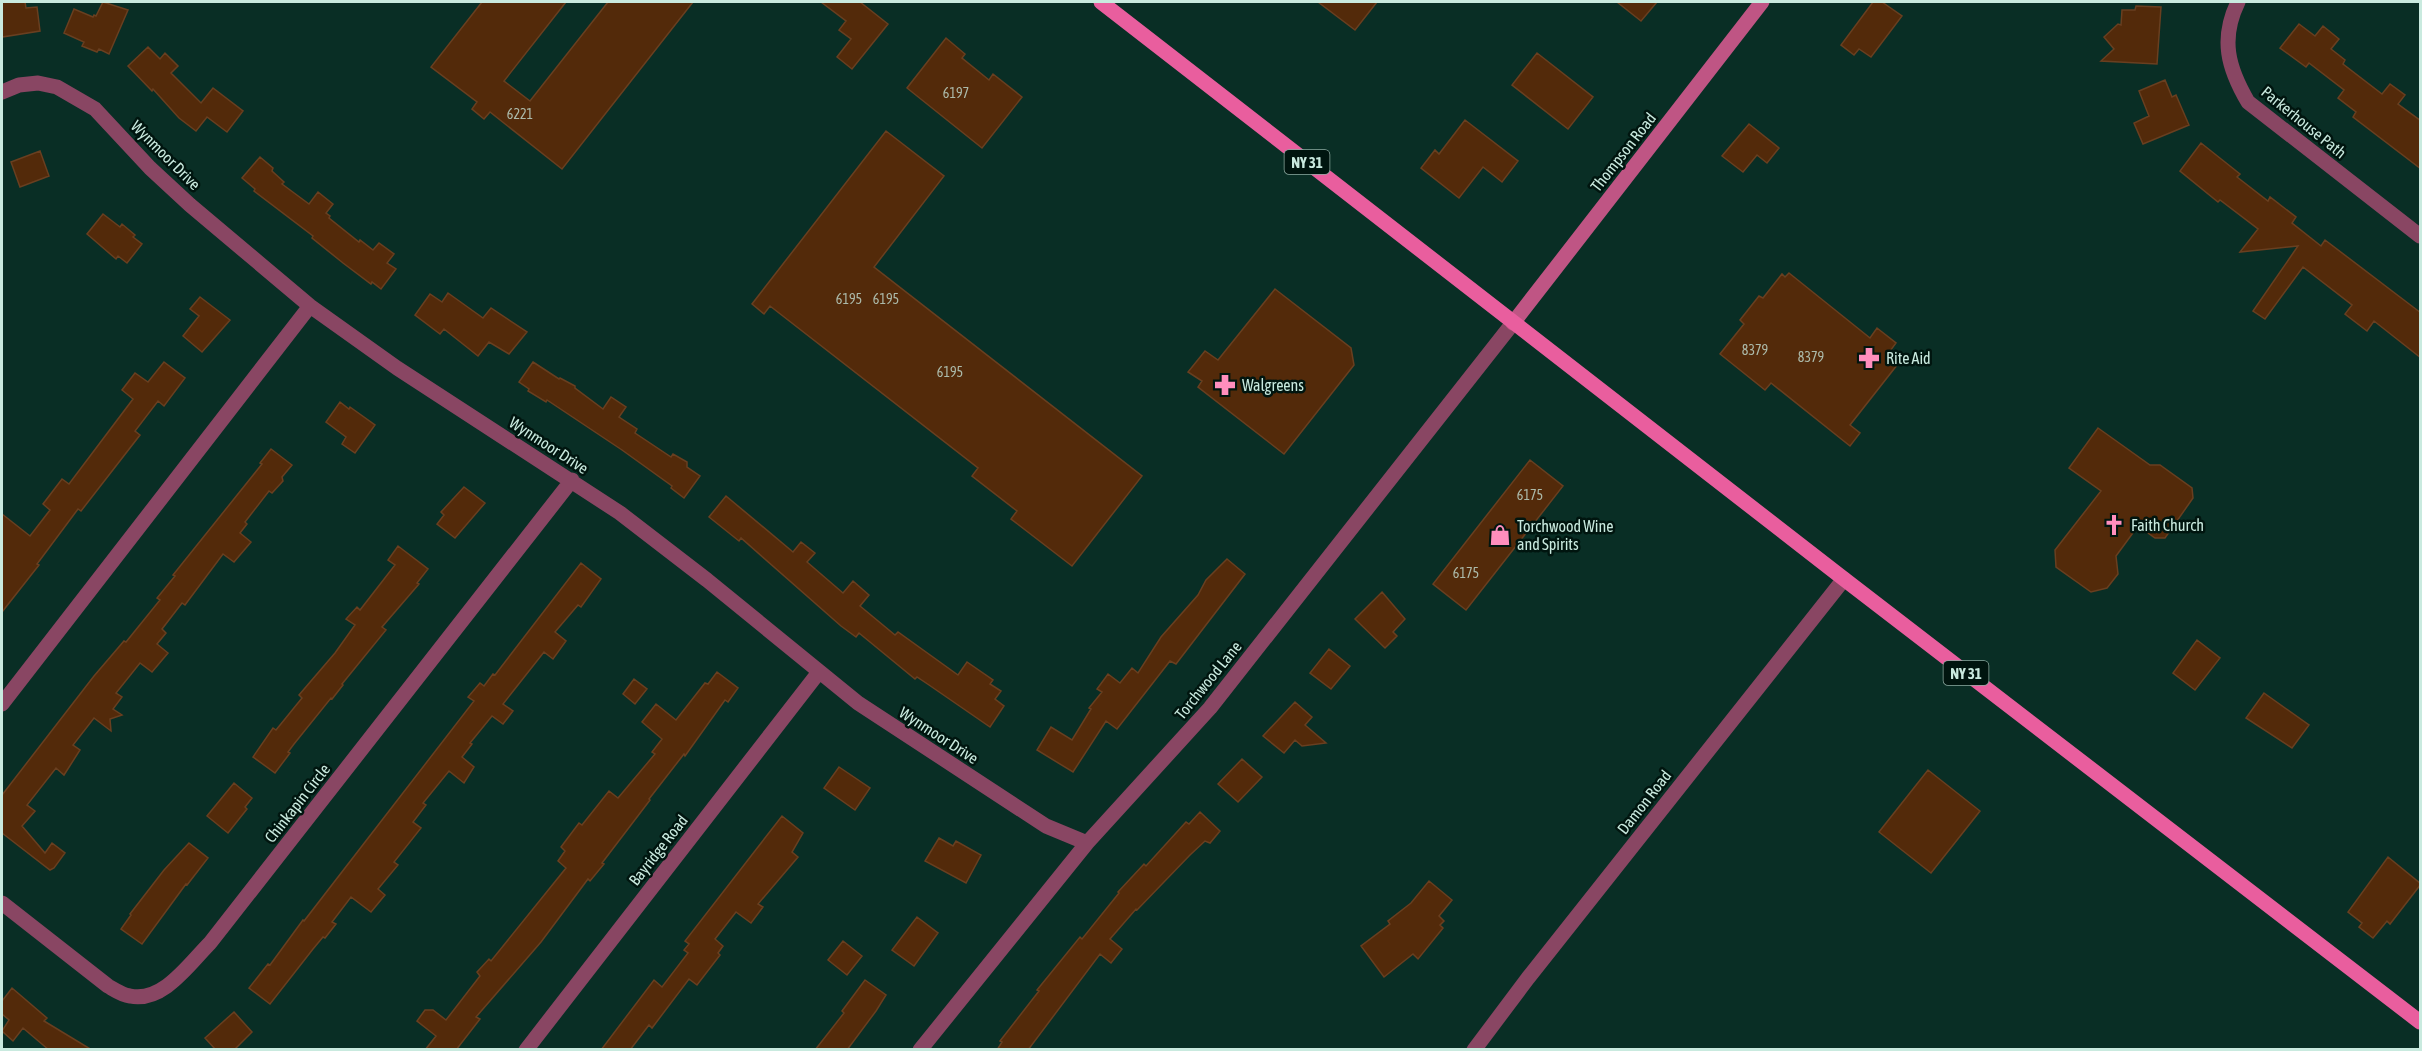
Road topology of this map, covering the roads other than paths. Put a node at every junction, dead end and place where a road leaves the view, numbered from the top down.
1 (1101, 2) edge
2 (1762, 2) edge
3 (2238, 2) edge
4 (2, 92) edge
5 (2421, 236) edge
6 (310, 306) junction
7 (1513, 323) junction
8 (572, 480) junction
9 (1844, 579) junction
10 (819, 672) junction
11 (2, 704) edge
12 (1087, 843) junction
13 (2, 903) edge
14 (2421, 1022) edge
15 (526, 1050) edge
16 (920, 1050) edge
17 (1474, 1050) edge

1 - 7 main road, NY 31
2 - 7 street, Thompson Road
3 - 5 street, Parkerhouse Path
4 - 6 street, Wynmoor Drive
6 - 8 street, Wynmoor Drive
6 - 11 street
7 - 9 main road, NY 31
7 - 12 street, Torchwood Lane
8 - 10 street, Wynmoor Drive
8 - 13 street, Chinkapin Circle
9 - 14 main road, NY 31
9 - 17 street, Damon Road
10 - 12 street, Wynmoor Drive
10 - 15 street, Bayridge Road
12 - 16 street, Torchwood Lane

